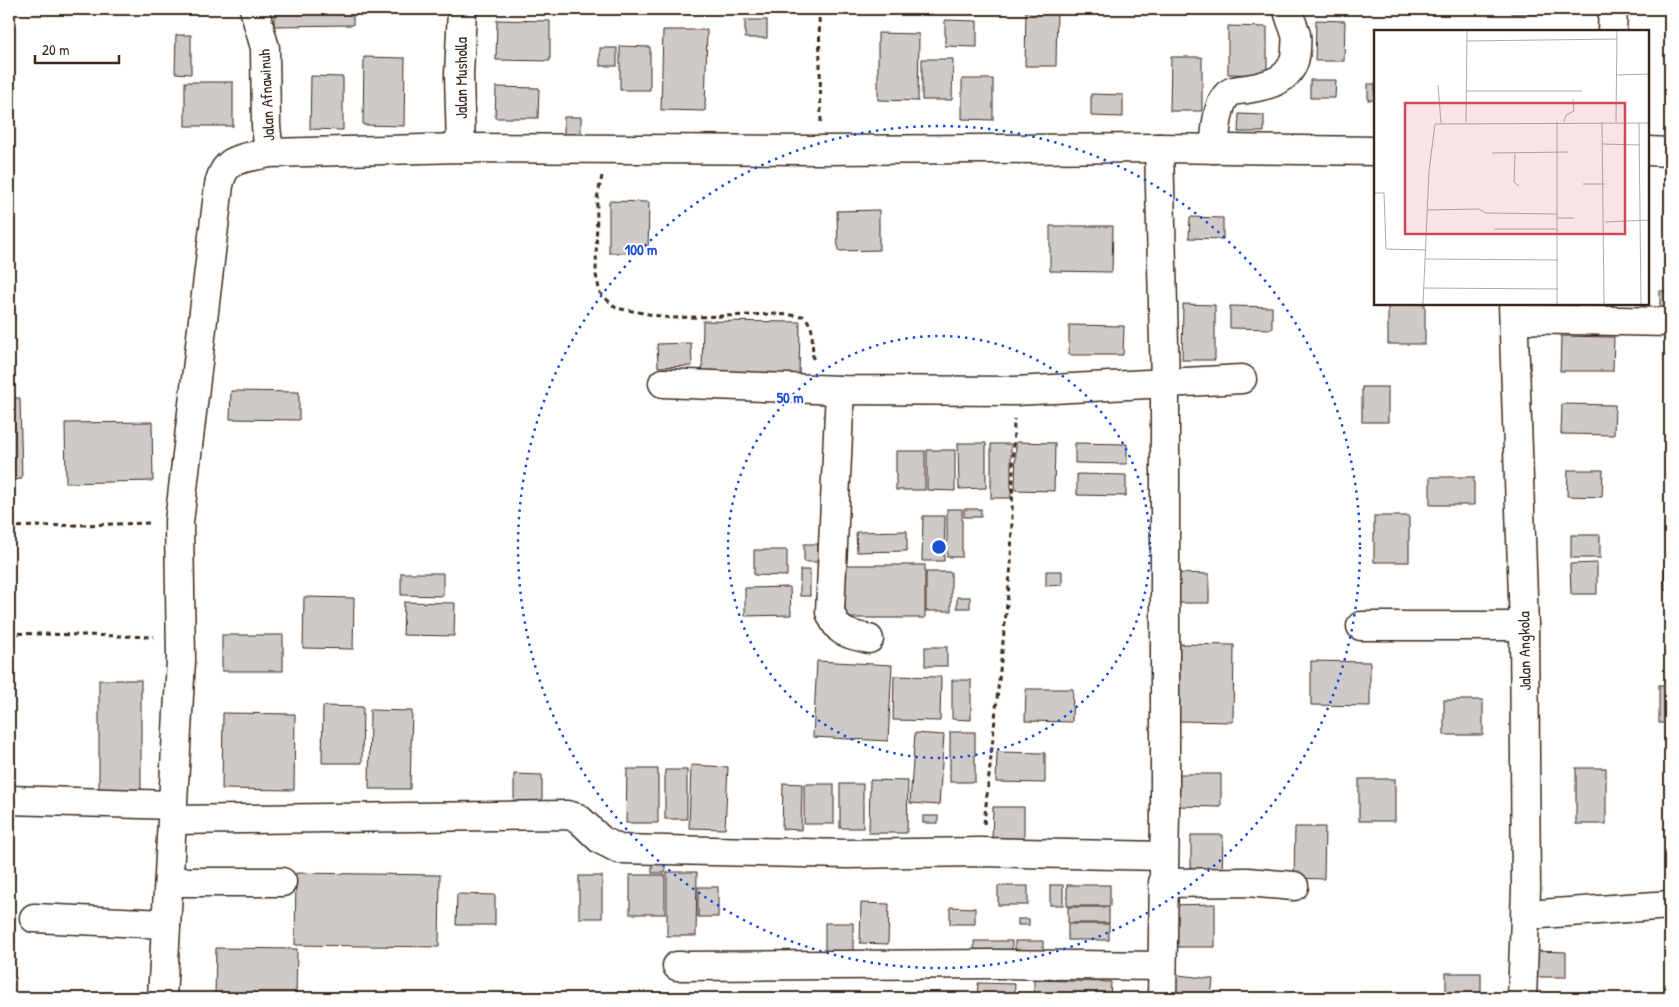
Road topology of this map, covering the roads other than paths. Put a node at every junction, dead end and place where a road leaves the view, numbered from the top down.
1 (254, 9) edge
2 (462, 9) edge
3 (1288, 9) edge
4 (1613, 9) edge
5 (1612, 30) edge
6 (461, 148) junction
7 (1159, 148) junction
8 (1214, 149) junction
9 (1374, 151) edge
10 (1649, 151) edge
11 (1670, 152) edge
12 (269, 153) junction
13 (1514, 311) edge
14 (1670, 322) edge
15 (1242, 379) dead end
16 (663, 383) dead end
17 (1165, 383) junction
18 (840, 390) junction
19 (1361, 626) dead end
20 (1524, 626) junction
21 (869, 639) dead end
22 (9, 800) edge
23 (173, 813) junction
24 (1163, 856) junction
25 (169, 882) junction
26 (282, 882) dead end
27 (1163, 883) junction
28 (1294, 886) dead end
29 (1670, 905) edge
30 (1526, 915) junction
31 (34, 918) dead end
32 (166, 924) junction
33 (677, 966) dead end
34 (1162, 966) junction
35 (162, 998) edge
36 (1162, 998) edge
37 (1522, 998) edge

1 - 12 street, Jalan Afnawinuh
2 - 6 street, Jalan Musholla
3 - 8 street
4 - 5 street
6 - 7 street
6 - 12 street
7 - 8 street
7 - 17 street
8 - 9 street
10 - 11 street
12 - 23 street
13 - 14 street
13 - 20 street, Jalan Angkola
15 - 17 street
16 - 18 street
17 - 18 street
17 - 24 street
18 - 21 street
19 - 20 street
20 - 30 street, Jalan Angkola
22 - 23 street
23 - 24 street
23 - 25 street
24 - 27 street
25 - 26 street
25 - 32 street
27 - 28 street
27 - 34 street
29 - 30 street
30 - 37 street, Jalan Angkola
31 - 32 street
32 - 35 street
33 - 34 street
34 - 36 street

